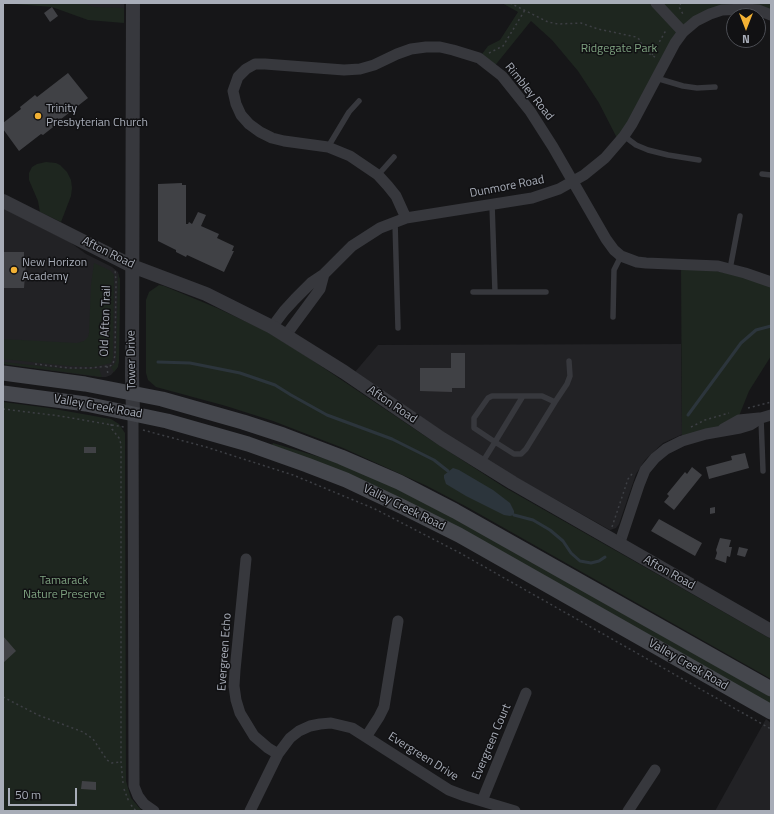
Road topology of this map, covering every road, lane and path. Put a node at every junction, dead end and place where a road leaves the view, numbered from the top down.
1 (133, 3) edge
2 (510, 3) edge
3 (656, 3) edge
4 (525, 10) junction
5 (771, 15) edge
6 (683, 32) junction
7 (483, 60) junction
8 (664, 62) junction
9 (656, 78) junction
10 (715, 87) dead end
11 (359, 101) dead end
12 (624, 136) junction
13 (328, 147) junction
14 (394, 157) dead end
15 (699, 160) dead end
16 (762, 174) dead end
17 (378, 175) junction
18 (771, 175) edge
19 (573, 181) junction
20 (3, 201) edge
21 (492, 204) junction
22 (740, 216) dead end
23 (401, 220) junction
24 (621, 256) junction
25 (132, 266) junction
26 (730, 269) junction
27 (115, 272) dead end
28 (324, 274) junction
29 (771, 282) edge
30 (473, 292) dead end
31 (495, 292) junction
32 (546, 292) dead end
33 (613, 317) dead end
34 (272, 327) junction
35 (398, 328) dead end
36 (286, 335) junction
37 (569, 362) dead end
38 (31, 364) dead end
39 (3, 373) edge
40 (3, 393) edge
41 (133, 393) junction
42 (523, 396) junction
43 (555, 402) junction
44 (3, 410) edge
45 (133, 413) junction
46 (766, 416) edge
47 (152, 432) dead end
48 (495, 442) junction
49 (481, 464) junction
50 (763, 471) dead end
51 (619, 545) junction
52 (246, 559) dead end
53 (398, 622) dead end
54 (771, 631) edge
55 (771, 689) edge
56 (526, 693) dead end
57 (3, 697) edge
58 (771, 712) edge
59 (771, 729) edge
60 (366, 737) junction
61 (278, 754) junction
62 (121, 762) junction
63 (655, 770) dead end
64 (482, 801) junction
65 (136, 811) edge
66 (154, 811) edge
67 (250, 811) edge
68 (515, 811) edge
69 (628, 811) edge

1 - 25 street, Tower Drive
2 - 4 path
3 - 6 street
4 - 7 path
4 - 8 path
5 - 6 street, Dunmore Road
6 - 8 street, Dunmore Road
7 - 13 street, Rimbley Road
7 - 19 street, Rimbley Road
8 - 9 street, Dunmore Road
9 - 10 lane
9 - 12 street, Dunmore Road
11 - 13 lane
12 - 15 lane
12 - 19 street, Dunmore Road
13 - 17 street, Rimbley Road
14 - 17 lane
16 - 18 lane
17 - 23 street, Rimbley Road
19 - 21 street, Dunmore Road
19 - 24 street, Rimbley Road
20 - 25 street, Afton Road
21 - 23 street, Dunmore Road
21 - 31 lane
22 - 26 lane
23 - 28 street, Dunmore Road
23 - 35 lane
24 - 26 street, Rimbley Road
24 - 33 lane
25 - 34 street, Afton Road
25 - 41 street, Tower Drive
26 - 29 street, Rimbley Road
27 - 38 path, Old Afton Trail
28 - 34 street, Dunmore Road
28 - 36 street, Dunmore Road
30 - 31 lane
31 - 32 lane
34 - 36 street, Afton Road
36 - 49 street, Afton Road
37 - 43 lane
39 - 41 main road, Valley Creek Road
40 - 45 main road, Valley Creek Road
41 - 45 street, Tower Drive
41 - 55 main road, Valley Creek Road
42 - 43 lane
42 - 48 lane
42 - 48 lane
43 - 48 lane
44 - 62 path
45 - 58 main road, Valley Creek Road
45 - 66 street, Tower Drive
46 - 50 lane
46 - 51 street
47 - 59 path
48 - 49 lane
49 - 51 street, Afton Road
51 - 54 street, Afton Road
52 - 61 street, Evergreen Echo
53 - 60 street
56 - 64 street, Evergreen Court
57 - 62 path
60 - 61 street, Evergreen Drive
60 - 64 street, Evergreen Drive
61 - 67 street, Evergreen Drive
62 - 65 path
63 - 69 street
64 - 68 street, Evergreen Drive

